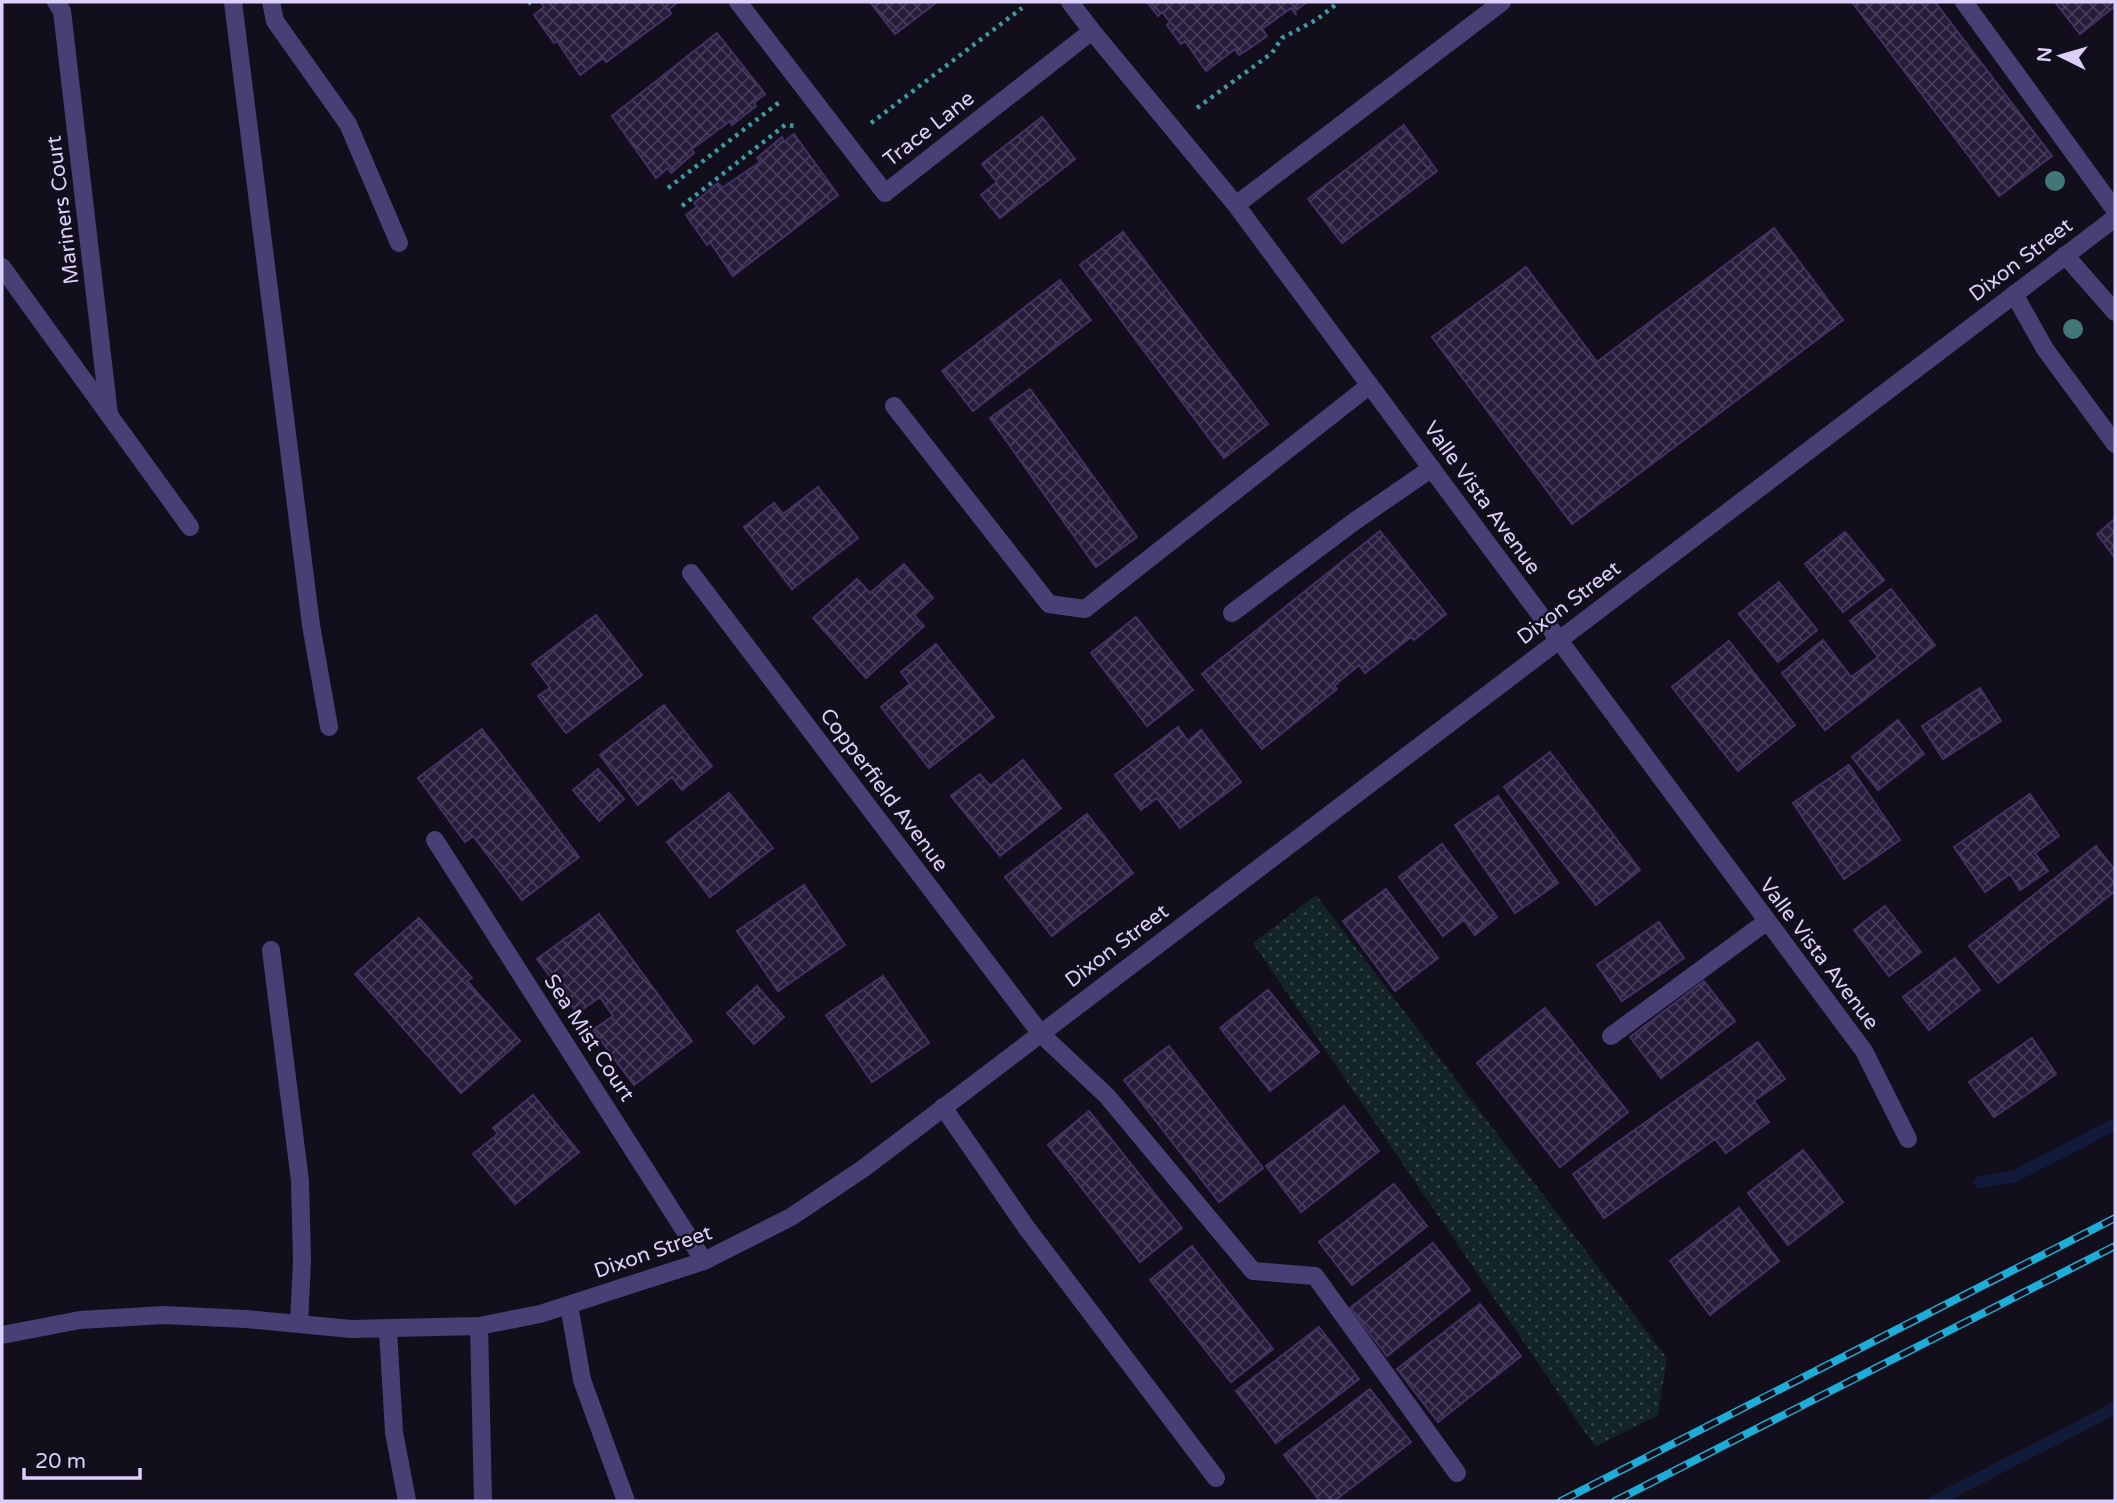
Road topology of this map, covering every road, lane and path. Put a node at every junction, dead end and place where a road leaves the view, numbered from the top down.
1 (56, 2) edge
2 (233, 2) edge
3 (271, 2) edge
4 (738, 2) edge
5 (1070, 2) edge
6 (1339, 2) edge
7 (1502, 2) edge
8 (1964, 2) edge
9 (1022, 8) dead end
10 (1092, 31) junction
11 (785, 99) dead end
12 (1197, 108) dead end
13 (872, 123) dead end
14 (806, 127) dead end
15 (668, 188) dead end
16 (1236, 205) junction
17 (682, 206) dead end
18 (2115, 210) edge
19 (2115, 218) edge
20 (399, 243) dead end
21 (2065, 255) junction
22 (2, 267) edge
23 (2014, 294) junction
24 (2115, 312) edge
25 (1370, 384) junction
26 (894, 406) dead end
27 (109, 415) junction
28 (2115, 444) edge
29 (1432, 468) junction
30 (190, 527) dead end
31 (691, 573) dead end
32 (1232, 613) dead end
33 (1558, 640) junction
34 (329, 727) dead end
35 (435, 840) dead end
36 (1766, 922) junction
37 (271, 950) dead end
38 (1041, 1034) junction
39 (1611, 1036) dead end
40 (943, 1107) junction
41 (1908, 1139) dead end
42 (704, 1261) junction
43 (569, 1305) junction
44 (299, 1324) junction
45 (479, 1326) junction
46 (388, 1330) junction
47 (2, 1335) edge
48 (1457, 1473) dead end
49 (1216, 1478) dead end
50 (407, 1501) edge
51 (483, 1501) edge
52 (626, 1501) edge

1 - 27 street, Mariners Court
2 - 34 street
3 - 20 street
4 - 10 street, Trace Lane
5 - 10 street, Valle Vista Avenue
6 - 12 path
7 - 16 street
8 - 18 street
9 - 13 path
10 - 16 street, Valle Vista Avenue
11 - 15 path
14 - 17 path
16 - 25 street, Valle Vista Avenue
19 - 21 street, Dixon Street
21 - 23 street, Dixon Street
21 - 24 street
22 - 27 street, Mariners Court
23 - 28 street
23 - 33 street, Dixon Street
25 - 26 street
25 - 29 street, Valle Vista Avenue
27 - 30 street, Mariners Court
29 - 32 street
29 - 33 street, Valle Vista Avenue
31 - 38 street, Copperfield Avenue
33 - 36 street, Valle Vista Avenue
33 - 38 street, Dixon Street
35 - 42 street, Sea Mist Court
36 - 39 street
36 - 41 street, Valle Vista Avenue
37 - 44 street
38 - 40 street, Dixon Street
38 - 48 street, Copperfield Avenue
40 - 42 street, Dixon Street
40 - 49 street
42 - 43 street, Dixon Street
43 - 45 street, Dixon Street
43 - 52 street
44 - 46 street, Dixon Street
44 - 47 street, Dixon Street
45 - 46 street, Dixon Street
45 - 51 street
46 - 50 street

